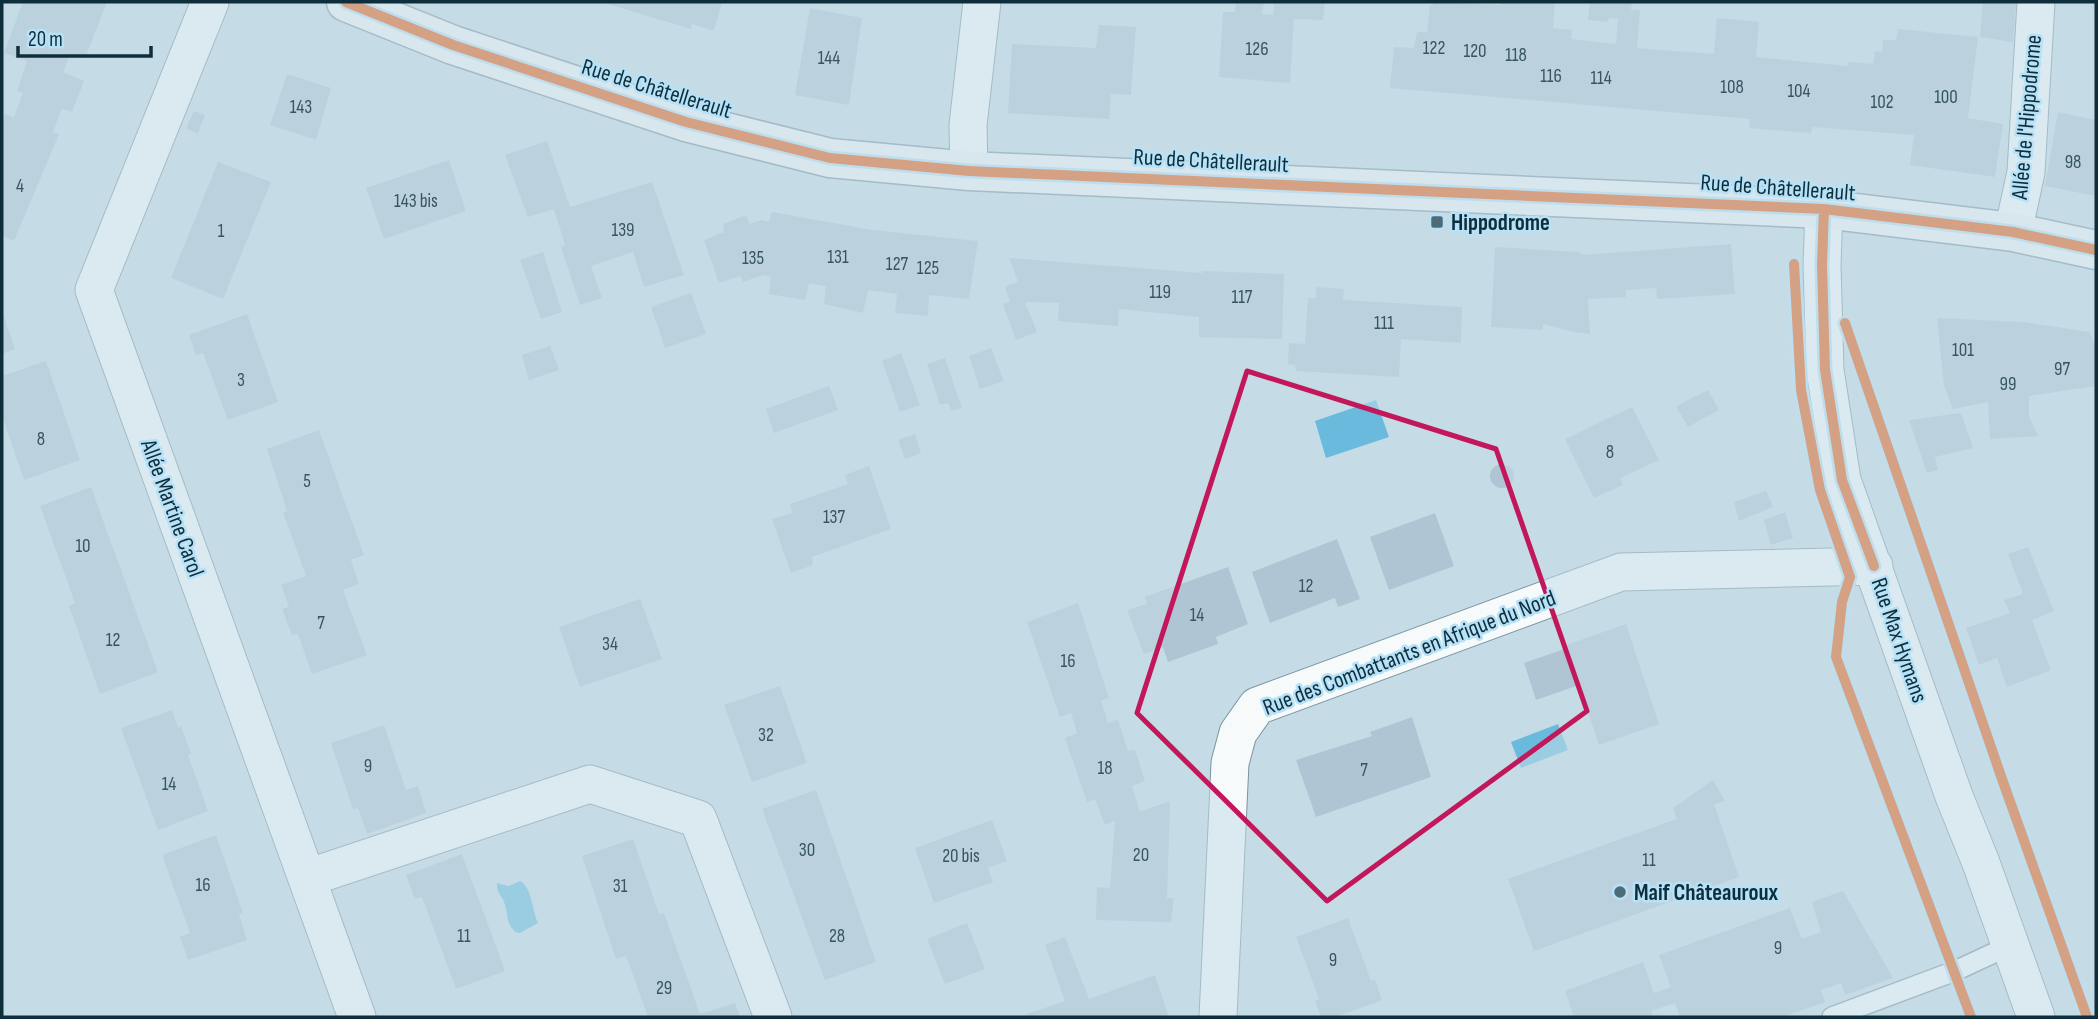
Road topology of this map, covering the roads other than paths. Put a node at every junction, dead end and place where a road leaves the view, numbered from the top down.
1 (210, 2) edge
2 (346, 2) edge
3 (982, 2) edge
4 (2036, 2) edge
5 (969, 171) junction
6 (1824, 209) junction
7 (2012, 232) junction
8 (2096, 250) edge
9 (1874, 566) junction
10 (307, 878) junction
11 (2011, 945) junction
12 (357, 1017) edge
13 (773, 1017) edge
14 (1218, 1017) edge
15 (1832, 1017) edge
16 (2036, 1017) edge

1 - 10 street, Allée Martine Carol
2 - 5 main road, Rue de Châtellerault
3 - 5 street
4 - 7 street, Allée de l'Hippodrome
5 - 6 main road, Rue de Châtellerault
6 - 7 main road, Rue de Châtellerault
6 - 9 street, Rue Max Hymans
7 - 8 main road, Rue de Châtellerault
9 - 11 street, Rue Max Hymans
9 - 14 street, Rue des Combattants en Afrique du Nord
10 - 12 street, Allée Martine Carol
10 - 13 street
11 - 15 lane
11 - 16 street, Rue Max Hymans

